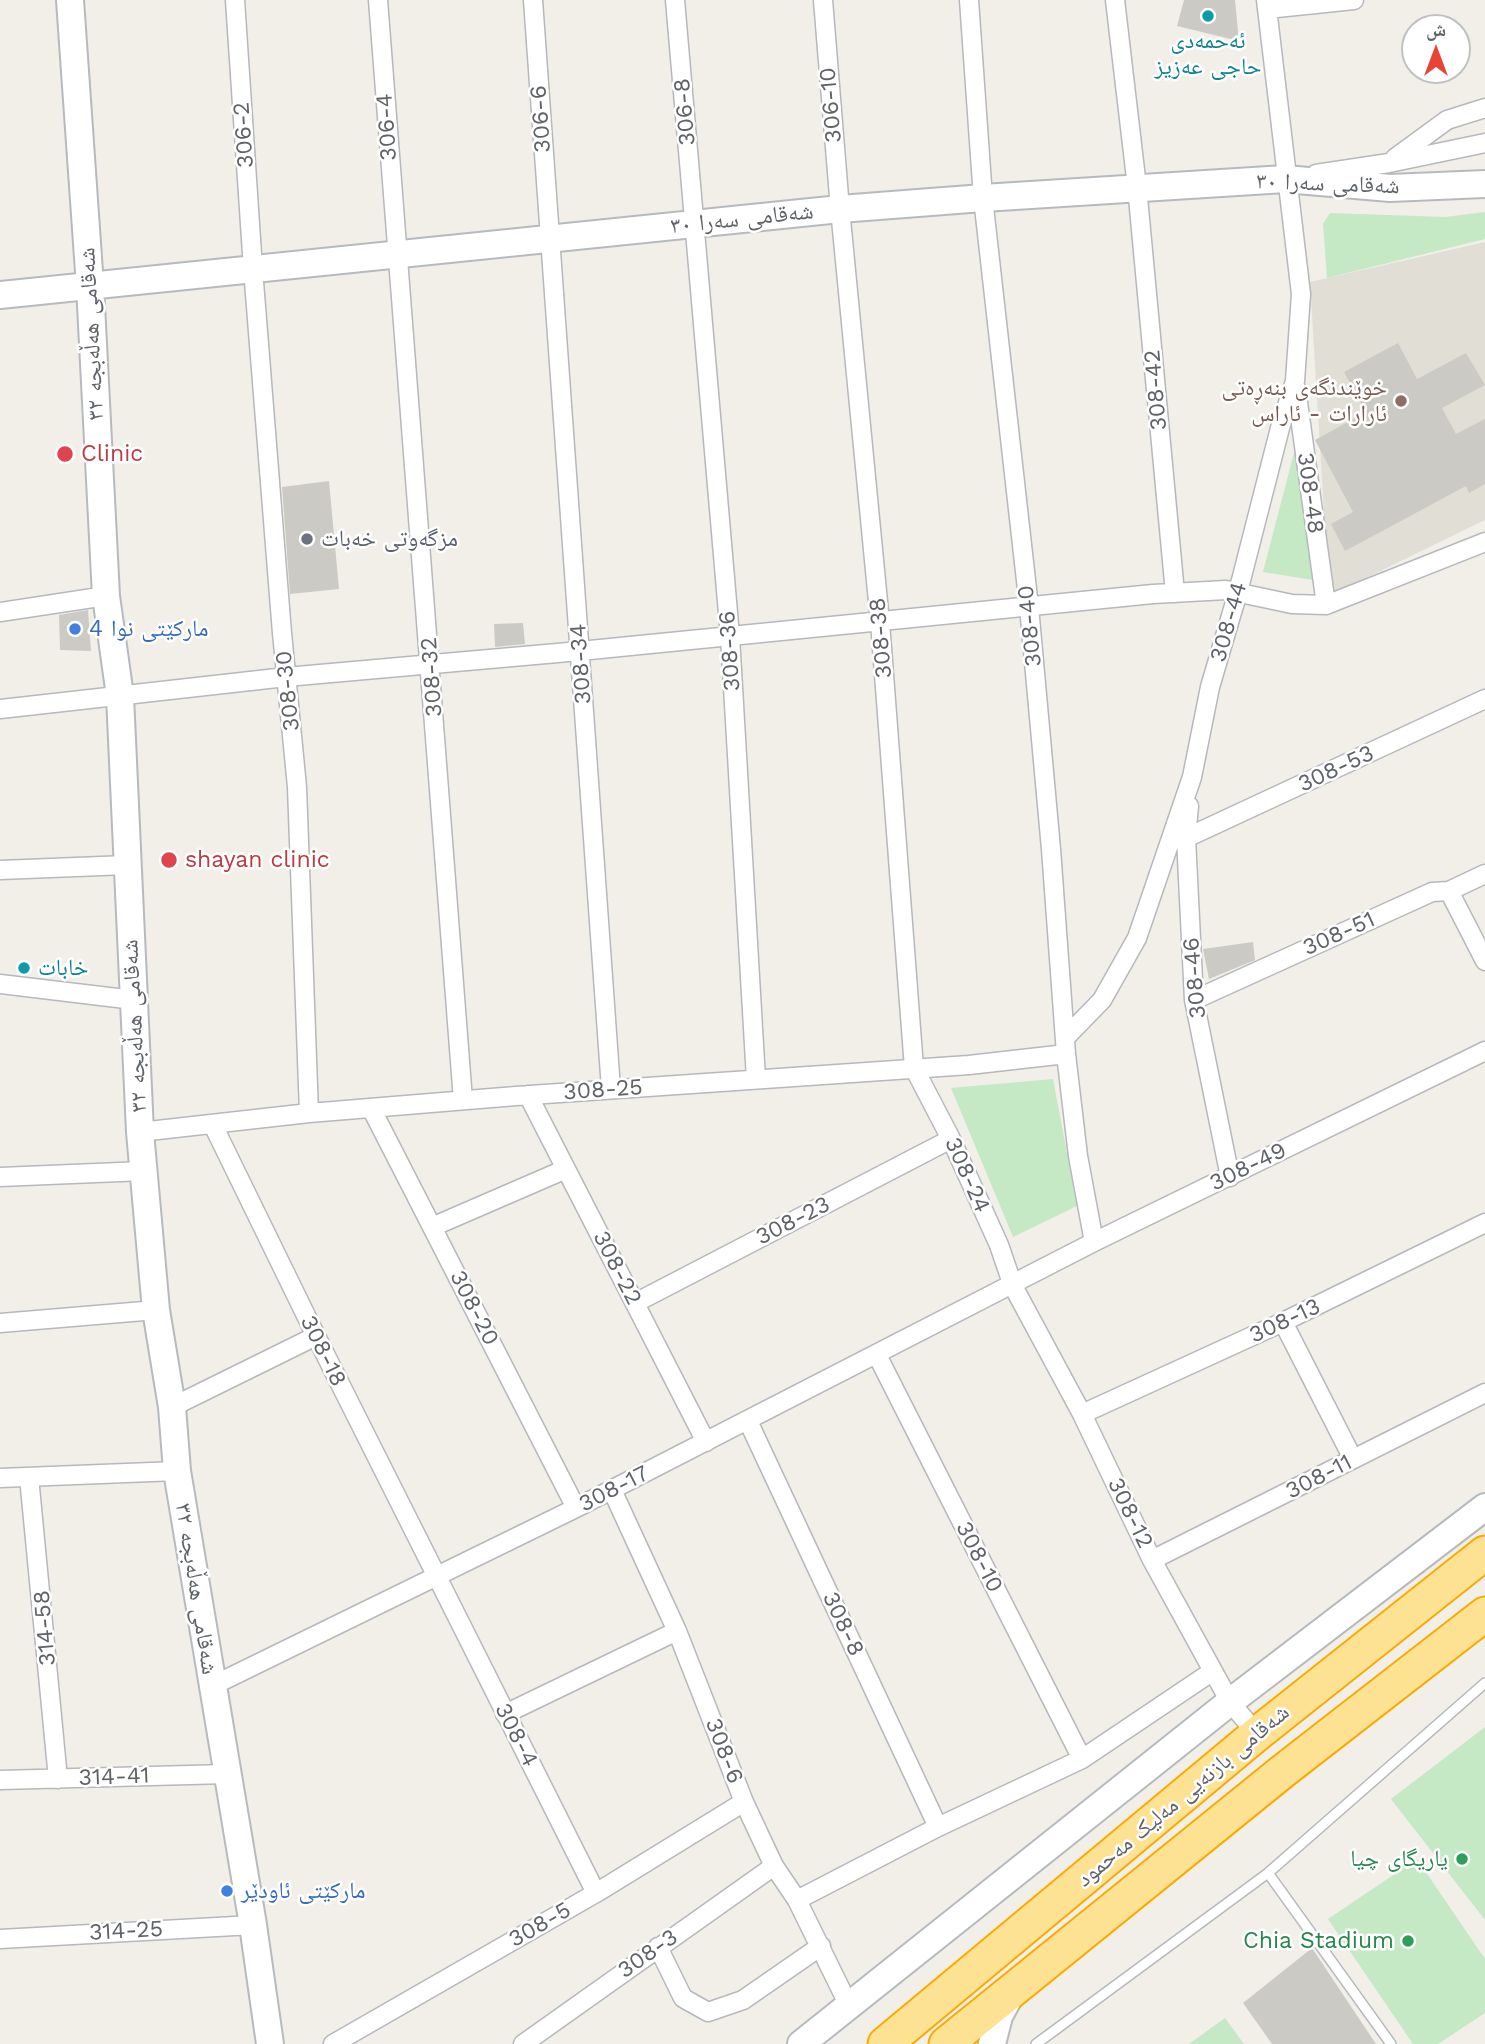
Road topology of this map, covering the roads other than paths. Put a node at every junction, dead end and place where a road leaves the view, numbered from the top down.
1 (70, 0) edge
2 (234, 0) edge
3 (379, 0) edge
4 (533, 0) edge
5 (675, 0) edge
6 (823, 0) edge
7 (969, 0) edge
8 (1115, 0) edge
9 (1354, 0) edge
10 (1266, 4) edge
11 (1485, 108) edge
12 (1485, 143) edge
13 (1389, 163) junction
14 (1285, 179) junction
15 (1485, 184) edge
16 (1137, 187) junction
17 (983, 198) junction
18 (839, 209) junction
19 (694, 224) junction
20 (550, 239) junction
21 (396, 255) junction
22 (253, 269) junction
23 (90, 286) junction
24 (0, 295) edge
25 (1295, 381) junction
26 (1485, 542) edge
27 (1238, 592) junction
28 (1175, 593) junction
29 (106, 596) junction
30 (1326, 605) junction
31 (1029, 607) junction
32 (0, 612) edge
33 (880, 622) junction
34 (730, 636) junction
35 (580, 651) junction
36 (431, 664) junction
37 (286, 677) junction
38 (120, 696) junction
39 (1485, 699) edge
40 (0, 709) edge
41 (1192, 777) junction
42 (1186, 838) junction
43 (127, 865) junction
44 (0, 870) edge
45 (1485, 874) edge
46 (1449, 891) junction
47 (1485, 961) edge
48 (0, 984) edge
49 (134, 1000) junction
50 (1194, 1000) junction
51 (1066, 1046) junction
52 (1485, 1051) edge
53 (915, 1068) junction
54 (756, 1079) junction
55 (611, 1089) junction
56 (528, 1095) junction
57 (463, 1100) junction
58 (371, 1108) junction
59 (309, 1114) junction
60 (213, 1125) junction
61 (140, 1132) junction
62 (951, 1139) junction
63 (566, 1169) junction
64 (144, 1171) junction
65 (0, 1177) edge
66 (1230, 1177) junction
67 (1485, 1223) edge
68 (432, 1227) junction
69 (1094, 1242) junction
70 (1013, 1286) junction
71 (635, 1303) junction
72 (156, 1310) junction
73 (1283, 1322) junction
74 (0, 1323) edge
75 (316, 1336) junction
76 (877, 1355) junction
77 (1485, 1393) edge
78 (172, 1407) junction
79 (1082, 1414) junction
80 (748, 1421) junction
81 (706, 1442) junction
82 (1353, 1459) junction
83 (177, 1471) junction
84 (29, 1477) junction
85 (0, 1478) edge
86 (612, 1490) junction
87 (1485, 1507) edge
88 (576, 1508) junction
89 (1485, 1553) edge
90 (1152, 1560) junction
91 (436, 1576) junction
92 (1485, 1614) edge
93 (677, 1631) junction
94 (1213, 1671) junction
95 (1485, 1683) edge
96 (212, 1686) junction
97 (1230, 1702) junction
98 (505, 1714) junction
99 (1258, 1734) junction
100 (1082, 1759) junction
101 (227, 1774) junction
102 (58, 1779) junction
103 (0, 1780) edge
104 (744, 1802) junction
105 (938, 1827) junction
106 (774, 1866) junction
107 (1268, 1873) junction
108 (596, 1893) junction
109 (797, 1900) junction
110 (253, 1924) junction
111 (0, 1939) edge
112 (821, 1946) junction
113 (658, 1947) junction
114 (1014, 1989) junction
115 (849, 2006) junction
116 (270, 2044) edge
117 (333, 2044) edge
118 (523, 2044) edge
119 (801, 2044) edge
120 (885, 2044) edge
121 (946, 2044) edge
122 (992, 2044) edge
123 (1036, 2044) edge
124 (1391, 2044) edge

1 - 23 street, شەقامی هەڵەبجە ٣٢
2 - 22 street, 306-2
3 - 21 street, 306-4
4 - 20 street, 306-6
5 - 19 street, 306-8
6 - 18 street, 306-10
7 - 17 street, 308-40
8 - 16 street, 308-42
9 - 10 street
10 - 14 street, 308-44
11 - 13 street
12 - 13 street
13 - 14 street
14 - 15 street, شەقامی سەرا ٣٠
14 - 16 street, شەقامی سەرا ٣٠
14 - 25 street, 308-44
16 - 17 street, شەقامی سەرا ٣٠
16 - 28 street, 308-42
17 - 18 street, شەقامی سەرا ٣٠
17 - 31 street, 308-40
18 - 19 street, شەقامی سەرا ٣٠
18 - 33 street, 308-38
19 - 20 street, شەقامی سەرا ٣٠
19 - 34 street, 308-36
20 - 21 street, شەقامی سەرا ٣٠
20 - 35 street, 308-34
21 - 22 street, شەقامی سەرا ٣٠
21 - 36 street, 308-32
22 - 23 street, شەقامی سەرا ٣٠
22 - 37 street, 308-30
23 - 24 street, شەقامی سەرا ٣٠
23 - 29 street, شەقامی هەڵەبجە ٣٢
25 - 27 street, 308-44
25 - 30 street, 308-48
26 - 30 street
27 - 28 street
27 - 30 street
27 - 41 street, 308-44
28 - 31 street
29 - 32 street
29 - 38 street, شەقامی هەڵەبجە ٣٢
31 - 33 street
31 - 51 street, 308-40
33 - 34 street
33 - 53 street, 308-38
34 - 35 street
34 - 54 street, 308-36
35 - 36 street
35 - 55 street, 308-34
36 - 37 street
36 - 57 street, 308-32
37 - 38 street
37 - 59 street, 308-30
38 - 40 street
38 - 43 street, شەقامی هەڵەبجە ٣٢
39 - 42 street, 308-53
41 - 42 street, 308-46
41 - 51 street, 308-44
42 - 50 street, 308-46
43 - 44 street
43 - 49 street, شەقامی هەڵەبجە ٣٢
45 - 46 street, 308-51
46 - 47 street
46 - 50 street, 308-51
48 - 49 street
49 - 61 street, شەقامی هەڵەبجە ٣٢
50 - 66 street, 308-46
51 - 53 street, 308-25
51 - 69 street, 308-40
52 - 66 street, 308-49
53 - 54 street, 308-25
53 - 62 street, 308-24
54 - 55 street, 308-25
55 - 56 street, 308-25
56 - 57 street, 308-25
56 - 63 street, 308-22
57 - 58 street, 308-25
58 - 59 street, 308-25
58 - 68 street, 308-20
59 - 60 street, 308-25
60 - 61 street, 308-25
60 - 75 street, 308-18
61 - 64 street, شەقامی هەڵەبجە ٣٢
62 - 70 street, 308-24
62 - 71 street, 308-23
63 - 68 street
63 - 71 street, 308-22
64 - 65 street
64 - 72 street, شەقامی هەڵەبجە ٣٢
66 - 69 street, 308-49
67 - 73 street, 308-13
68 - 88 street, 308-20
69 - 70 street, 308-49
70 - 76 street, 308-17
70 - 79 street, 308-12
71 - 81 street, 308-22
72 - 74 street
72 - 78 street, شەقامی هەڵەبجە ٣٢
73 - 79 street, 308-13
73 - 82 street
75 - 78 street
75 - 91 street, 308-18
76 - 80 street, 308-17
76 - 100 street, 308-10
77 - 82 street, 308-11
78 - 83 street, شەقامی هەڵەبجە ٣٢
79 - 90 street, 308-12
80 - 81 street, 308-17
80 - 105 street, 308-8
81 - 86 street, 308-17
82 - 90 street, 308-11
83 - 84 street
83 - 96 street, شەقامی هەڵەبجە ٣٢
84 - 85 street
84 - 102 street, 314-58
86 - 88 street, 308-17
86 - 93 street, 308-6
87 - 97 street
88 - 91 street, 308-17
89 - 99 highway, شەقامی بازنەیی مەلیک مەحمود
90 - 94 street, 308-12
91 - 96 street, 308-17
91 - 98 street, 308-4
92 - 114 highway, شەقامی بازنەیی مەلیک مەحمود
93 - 98 street
93 - 104 street, 308-6
94 - 97 street, 308-12
94 - 100 street
95 - 107 lane
96 - 101 street, شەقامی هەڵەبجە ٣٢
97 - 99 street, 308-12
97 - 115 street
98 - 108 street, 308-4
99 - 120 highway, شەقامی بازنەیی مەلیک مەحمود
100 - 105 street
101 - 102 street, 314-41
101 - 110 street, شەقامی هەڵەبجە ٣٢
102 - 103 street, 314-41
104 - 106 street, 308-6
104 - 108 street, 308-5
105 - 109 street
106 - 109 street, 308-6
106 - 113 street, 308-3
107 - 123 lane
107 - 124 lane
108 - 117 street, 308-5
109 - 112 street, 308-6
110 - 111 street, 314-25
110 - 116 street, شەقامی هەڵەبجە ٣٢
112 - 113 street
112 - 115 street, 308-6
113 - 118 street, 308-3
114 - 121 highway, شەقامی بازنەیی مەلیک مەحمود
114 - 122 street
115 - 119 street

